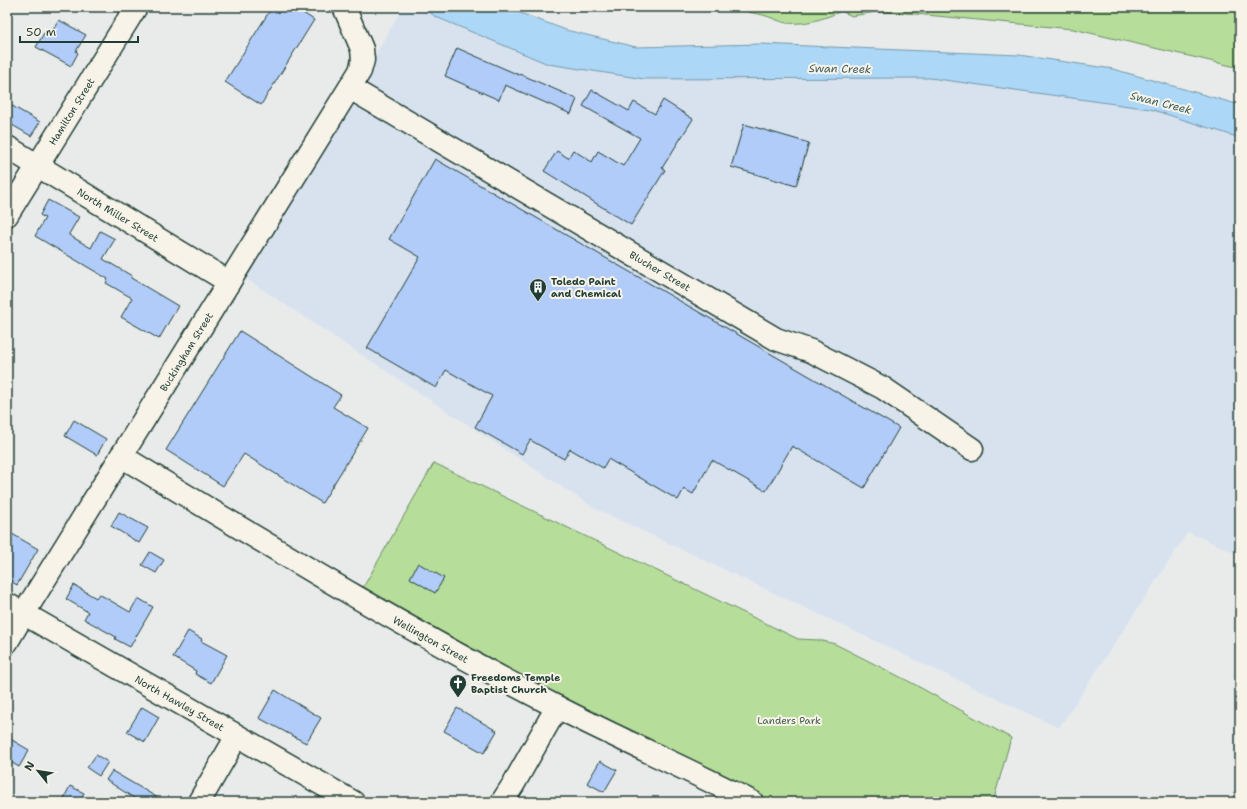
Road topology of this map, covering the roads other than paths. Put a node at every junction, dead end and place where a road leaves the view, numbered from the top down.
1 (136, 7) edge
2 (344, 7) edge
3 (350, 88) junction
4 (7, 148) edge
5 (37, 166) junction
6 (7, 215) edge
7 (229, 282) junction
8 (972, 449) dead end
9 (121, 456) junction
10 (15, 608) edge
11 (7, 642) edge
12 (557, 707) junction
13 (236, 736) junction
14 (199, 802) edge
15 (353, 802) edge
16 (502, 802) edge
17 (752, 802) edge

1 - 5 street, Hamilton Street
2 - 3 street, Buckingham Street
3 - 7 street, Buckingham Street
3 - 8 street, Blucher Street
4 - 5 street, North Miller Street
5 - 6 street, Hamilton Street
5 - 7 street, North Miller Street
7 - 9 street, Buckingham Street
9 - 10 street, Buckingham Street
9 - 12 street, Wellington Street
10 - 11 street, Buckingham Street
10 - 13 street, North Hawley Street
12 - 16 street
12 - 17 street, Wellington Street
13 - 14 street
13 - 15 street, North Hawley Street

